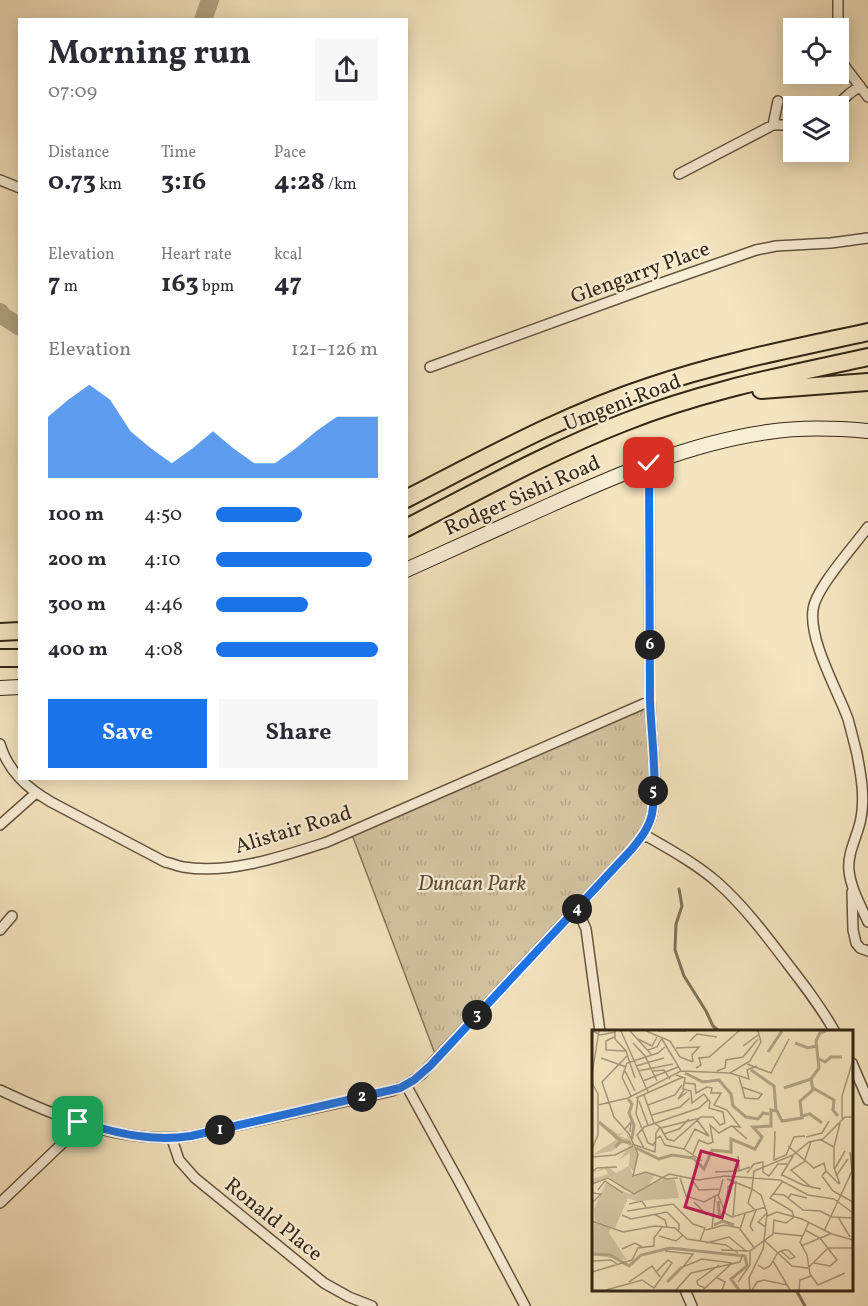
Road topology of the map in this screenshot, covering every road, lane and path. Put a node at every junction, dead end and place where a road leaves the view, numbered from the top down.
1 (838, 0) edge
2 (838, 18) edge
3 (849, 72) edge
4 (860, 86) junction
5 (847, 96) edge
6 (868, 97) edge
7 (778, 101) dead end
8 (773, 125) junction
9 (783, 125) edge
10 (679, 174) dead end
11 (0, 180) edge
12 (18, 187) edge
13 (868, 238) edge
14 (868, 331) edge
15 (868, 357) edge
16 (430, 367) dead end
17 (868, 382) edge
18 (712, 393) junction
19 (868, 431) edge
20 (649, 463) junction
21 (408, 498) edge
22 (408, 527) edge
23 (868, 527) edge
24 (408, 569) edge
25 (18, 631) edge
26 (0, 632) edge
27 (0, 658) edge
28 (18, 658) edge
29 (18, 687) edge
30 (0, 688) edge
31 (650, 701) junction
32 (0, 744) edge
33 (18, 776) edge
34 (22, 780) edge
35 (36, 794) junction
36 (0, 825) edge
37 (643, 834) junction
38 (852, 886) junction
39 (577, 908) junction
40 (12, 916) dead end
41 (868, 922) edge
42 (0, 930) edge
43 (868, 951) edge
44 (600, 1030) edge
45 (834, 1030) edge
46 (853, 1065) edge
47 (406, 1085) junction
48 (0, 1090) edge
49 (868, 1100) edge
50 (78, 1122) junction
51 (172, 1139) junction
52 (0, 1203) edge
53 (685, 1291) edge
54 (372, 1306) edge
55 (525, 1306) edge
56 (692, 1306) edge

1 - 2 street
3 - 4 street
4 - 5 street
4 - 6 street
7 - 8 street
8 - 9 street
8 - 10 street
11 - 12 street
13 - 16 street, Glengarry Place
14 - 21 highway, Umgeni Road
15 - 18 highway, Umgeni Road
17 - 18 highway
18 - 22 highway, Umgeni Road
19 - 20 street, Rodger Sishi Road
20 - 24 street, Rodger Sishi Road
20 - 31 street
23 - 38 street
25 - 26 highway
27 - 28 highway
29 - 30 street
31 - 35 street, Alistair Road
31 - 37 street
32 - 33 street, Alistair Road
34 - 35 street, Alistair Road
35 - 36 street
37 - 39 street
37 - 45 street
38 - 41 street
38 - 43 street
39 - 44 street
39 - 47 street
40 - 42 street
46 - 49 street
47 - 51 street
47 - 55 street
48 - 50 street
50 - 51 street
50 - 52 street
51 - 54 street, Ronald Place
53 - 56 street

